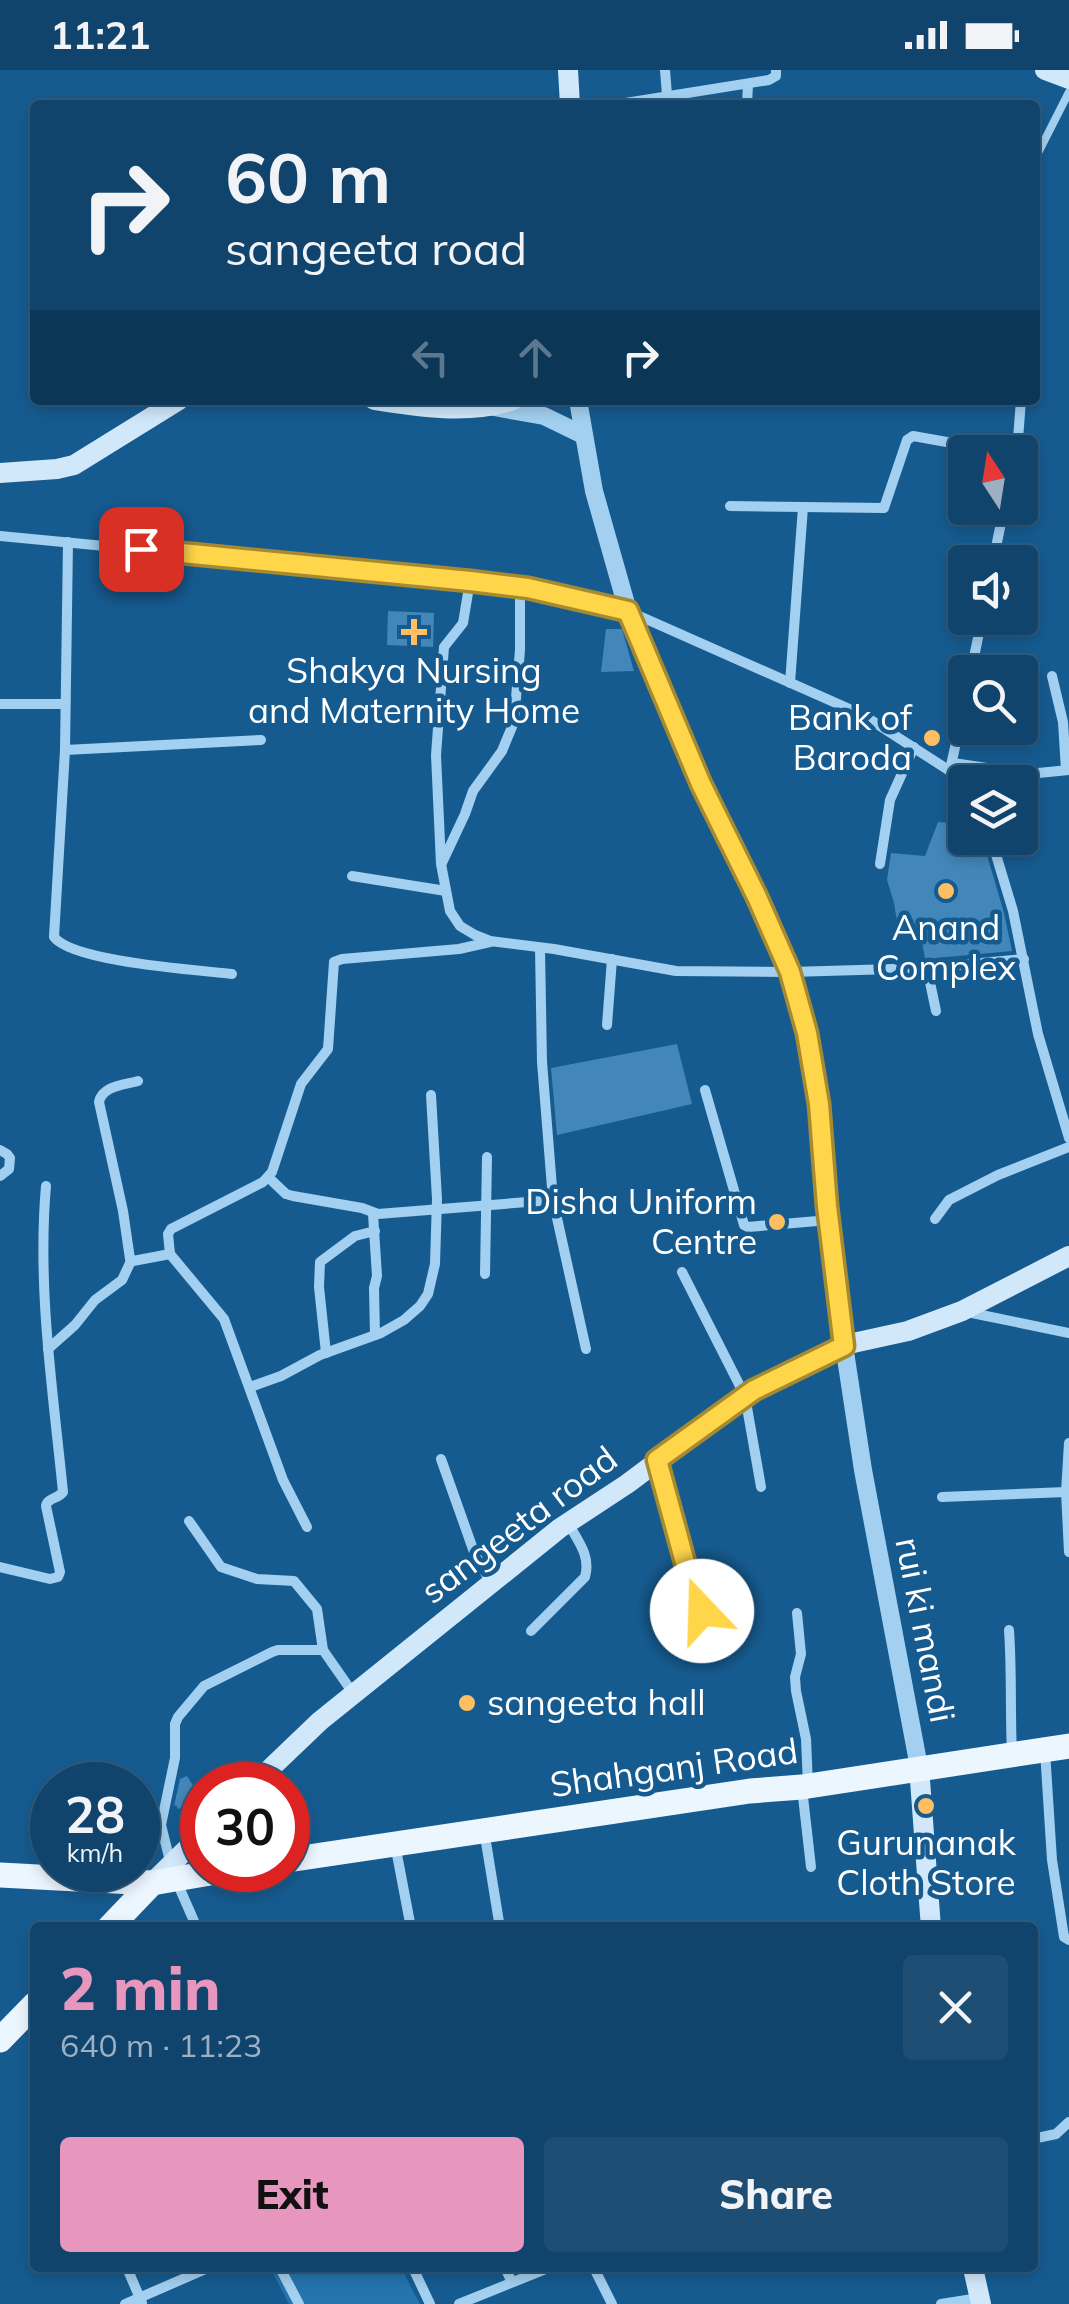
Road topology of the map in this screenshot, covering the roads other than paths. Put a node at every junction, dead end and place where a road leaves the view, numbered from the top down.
1 (568, 70) edge
2 (666, 70) edge
3 (776, 70) edge
4 (1046, 70) edge
5 (1069, 80) edge
6 (1069, 92) edge
7 (748, 95) edge
8 (666, 96) junction
9 (570, 100) edge
10 (643, 100) edge
11 (1040, 149) edge
12 (171, 405) edge
13 (407, 405) edge
14 (493, 405) edge
15 (579, 405) edge
16 (1022, 405) edge
17 (489, 406) junction
18 (1019, 435) edge
19 (583, 436) junction
20 (948, 442) edge
21 (0, 473) edge
22 (730, 506) dead end
23 (802, 507) junction
24 (0, 536) edge
25 (68, 542) junction
26 (470, 581) junction
27 (520, 588) junction
28 (628, 611) junction
29 (1052, 676) dead end
30 (790, 683) junction
31 (0, 704) edge
32 (65, 704) junction
33 (262, 740) dead end
34 (914, 747) junction
35 (66, 750) junction
36 (948, 765) edge
37 (1068, 770) edge
38 (1038, 773) edge
39 (996, 855) edge
40 (441, 864) junction
41 (880, 864) dead end
42 (352, 876) dead end
43 (446, 891) junction
44 (490, 941) junction
45 (540, 948) junction
46 (612, 958) junction
47 (1024, 959) junction
48 (927, 968) junction
49 (790, 972) junction
50 (232, 974) dead end
51 (936, 1010) dead end
52 (607, 1025) dead end
53 (138, 1081) dead end
54 (704, 1090) dead end
55 (430, 1095) dead end
56 (1069, 1138) edge
57 (1069, 1148) edge
58 (0, 1150) edge
59 (488, 1157) dead end
60 (0, 1176) edge
61 (268, 1177) junction
62 (46, 1186) dead end
63 (552, 1200) junction
64 (487, 1206) junction
65 (437, 1210) junction
66 (373, 1214) junction
67 (936, 1219) dead end
68 (829, 1220) junction
69 (374, 1230) junction
70 (170, 1254) junction
71 (1069, 1256) edge
72 (131, 1261) junction
73 (682, 1272) dead end
74 (485, 1274) dead end
75 (962, 1311) junction
76 (1069, 1333) edge
77 (375, 1335) junction
78 (844, 1346) junction
79 (48, 1349) junction
80 (586, 1349) dead end
81 (326, 1352) junction
82 (250, 1387) junction
83 (745, 1396) junction
84 (1069, 1443) edge
85 (441, 1460) dead end
86 (657, 1460) junction
87 (761, 1487) dead end
88 (1066, 1492) junction
89 (942, 1497) dead end
90 (189, 1521) dead end
91 (568, 1523) junction
92 (307, 1527) dead end
93 (1069, 1552) edge
94 (0, 1567) edge
95 (491, 1584) junction
96 (702, 1611) dead end
97 (797, 1613) dead end
98 (1009, 1630) dead end
99 (531, 1632) dead end
100 (323, 1650) junction
101 (354, 1693) junction
102 (1057, 1748) edge
103 (1012, 1754) junction
104 (277, 1762) edge
105 (919, 1767) junction
106 (805, 1786) junction
107 (484, 1830) junction
108 (395, 1843) junction
109 (310, 1857) edge
110 (180, 1860) edge
111 (811, 1866) dead end
112 (0, 1874) edge
113 (180, 1875) edge
114 (166, 1876) junction
115 (116, 1922) edge
116 (193, 1922) edge
117 (410, 1922) edge
118 (499, 1922) edge
119 (932, 1922) edge
120 (1069, 1940) edge
121 (30, 2009) edge
122 (0, 2040) edge
123 (1069, 2122) edge
124 (1038, 2138) edge
125 (129, 2272) edge
126 (200, 2272) edge
127 (282, 2272) edge
128 (415, 2272) edge
129 (507, 2272) edge
130 (538, 2272) edge
131 (596, 2272) edge
132 (973, 2272) edge
133 (512, 2282) junction
134 (141, 2301) edge
135 (980, 2301) edge
136 (126, 2304) edge
137 (298, 2304) edge
138 (430, 2304) edge
139 (458, 2304) edge
140 (612, 2304) edge
141 (941, 2304) edge

1 - 9 main road
2 - 8 street
3 - 7 street
4 - 5 main road
6 - 11 lane
7 - 8 street
8 - 10 street
12 - 21 main road
13 - 17 main road
14 - 17 main road
15 - 19 street, rui ki mandi
16 - 18 street
17 - 19 street
19 - 28 street, rui ki mandi
20 - 23 street
22 - 23 street
23 - 30 street
24 - 25 street
25 - 26 street
25 - 32 street
26 - 27 street
26 - 40 street
27 - 28 street
27 - 40 street
28 - 30 street
28 - 49 street, rui ki mandi
29 - 37 street
30 - 34 street
31 - 32 street
32 - 35 street
33 - 35 street
34 - 36 street
34 - 41 street
35 - 50 street
37 - 38 street
39 - 47 street
40 - 43 street
42 - 43 street
43 - 44 street
44 - 45 street
44 - 61 street
45 - 46 street
45 - 63 street
46 - 49 street
46 - 52 street
47 - 48 street
47 - 56 street
48 - 49 street
48 - 51 street
49 - 68 street, rui ki mandi
53 - 72 street
54 - 68 street
55 - 65 street
57 - 67 street
58 - 60 street
59 - 64 street
61 - 66 street
61 - 70 street
62 - 79 street
63 - 64 street
63 - 80 street
64 - 65 street
64 - 74 street
65 - 66 street
65 - 77 street
66 - 69 street
68 - 78 street, rui ki mandi
69 - 77 street
69 - 81 street
70 - 72 street
70 - 82 street
71 - 75 main road, sangeeta road
72 - 79 street
73 - 83 street
75 - 76 street
75 - 78 main road, sangeeta road
77 - 81 street
78 - 83 main road, sangeeta road
78 - 105 street, rui ki mandi
79 - 94 street
81 - 82 street
82 - 92 street
83 - 86 main road, sangeeta road
83 - 87 street
84 - 88 street
85 - 95 street
86 - 91 main road, sangeeta road
86 - 96 street
88 - 89 street
88 - 93 street
90 - 100 street
91 - 95 main road, sangeeta road
91 - 99 street
95 - 101 main road, sangeeta road
97 - 106 street
98 - 103 street
100 - 101 street
100 - 114 street
101 - 104 main road, sangeeta road
102 - 103 main road, Shahganj Road
102 - 120 street
103 - 105 main road, Shahganj Road
105 - 106 main road, Shahganj Road
105 - 119 main road, rui ki mandi
106 - 107 main road, Shahganj Road
106 - 111 street
107 - 108 main road, Shahganj Road
107 - 118 street
108 - 109 main road, Shahganj Road
108 - 117 street
110 - 114 main road
112 - 114 main road
113 - 114 main road
114 - 115 main road
114 - 116 street
121 - 122 main road
123 - 124 street
125 - 134 street
126 - 134 street
127 - 137 street
128 - 138 street
129 - 133 street
130 - 133 street
131 - 140 street
132 - 135 main road
133 - 139 street
134 - 136 street
135 - 141 street

